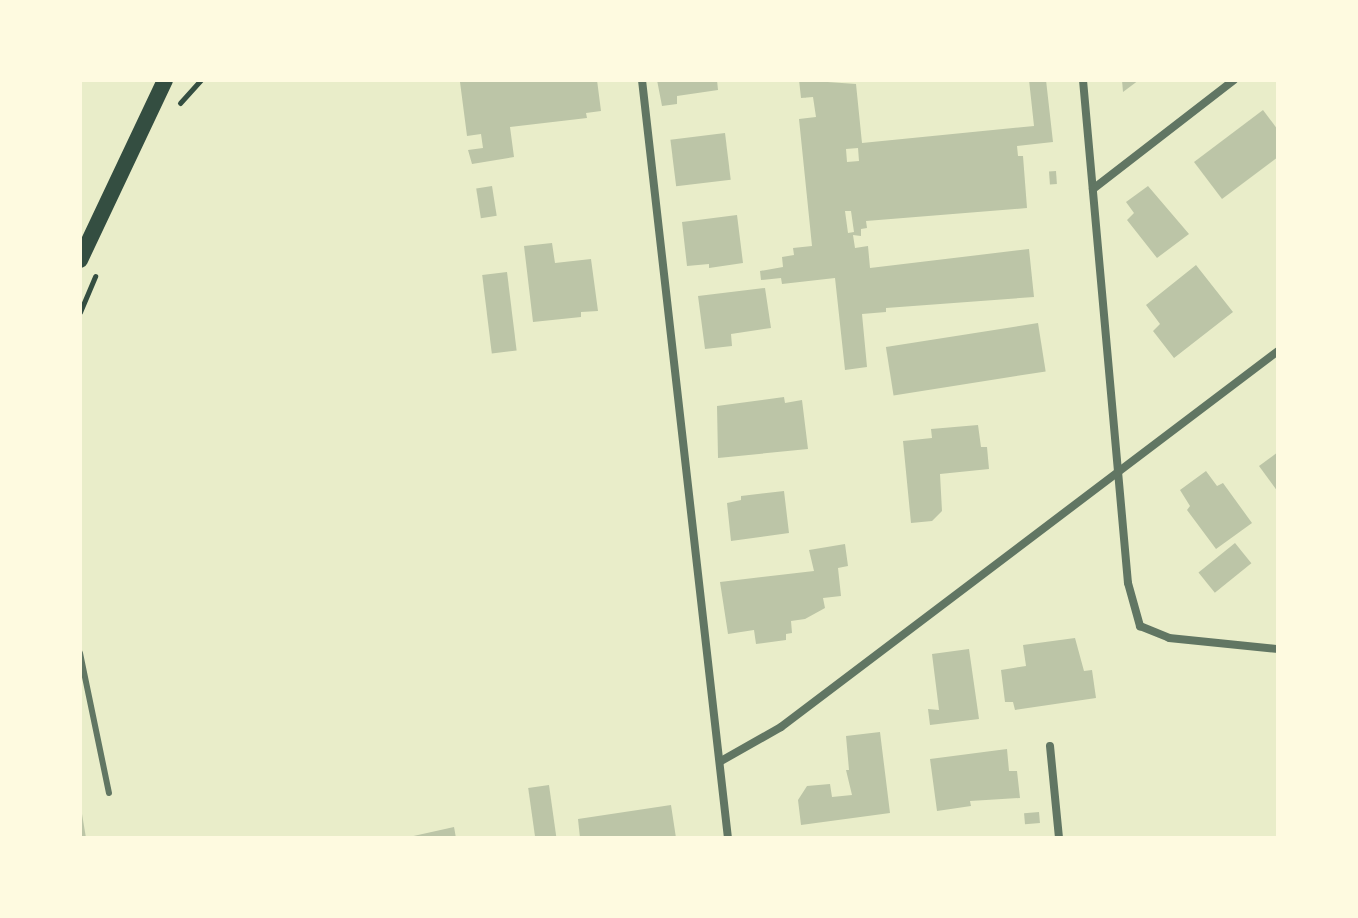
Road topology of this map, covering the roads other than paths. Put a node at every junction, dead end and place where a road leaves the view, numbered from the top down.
1 (165, 80) edge
2 (642, 80) edge
3 (1083, 80) edge
4 (1234, 80) edge
5 (1093, 189) junction
6 (82, 249) edge
7 (1278, 351) edge
8 (1118, 469) junction
9 (1278, 649) edge
10 (80, 653) edge
11 (1050, 746) dead end
12 (721, 761) junction
13 (109, 793) dead end
14 (728, 838) edge
15 (1059, 838) edge

1 - 6 main road
2 - 12 street
3 - 5 street
4 - 5 street
5 - 8 street
7 - 8 street
8 - 9 street
8 - 12 street
10 - 13 lane
11 - 15 street
12 - 14 street

